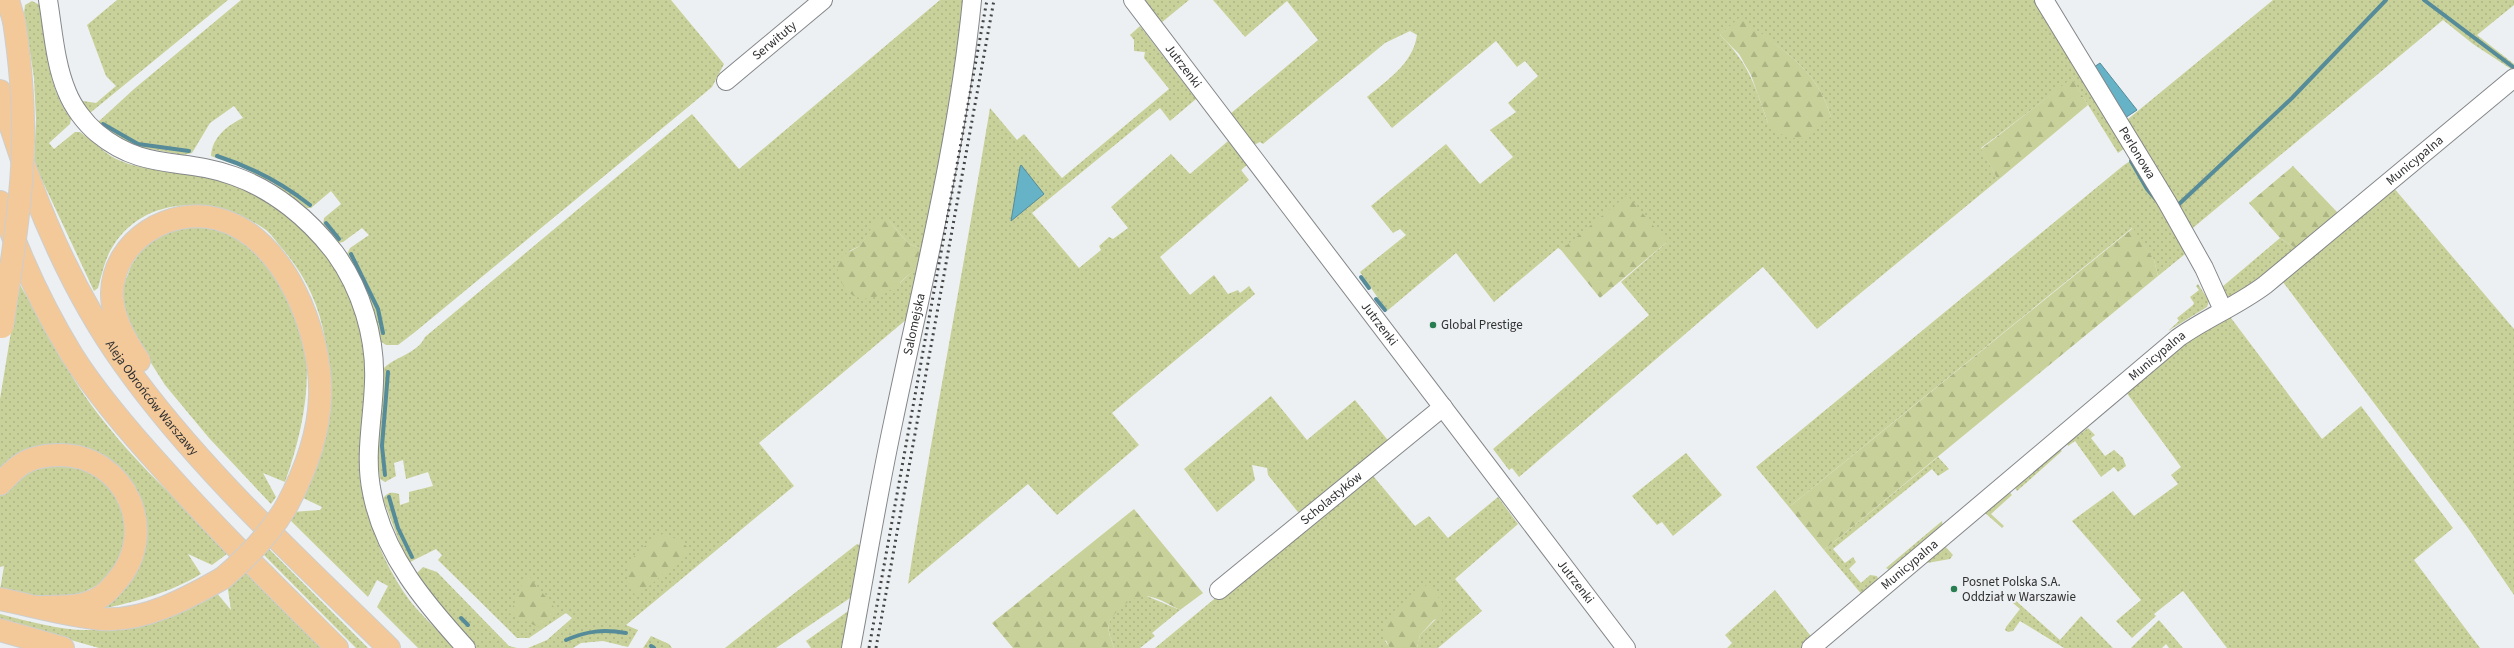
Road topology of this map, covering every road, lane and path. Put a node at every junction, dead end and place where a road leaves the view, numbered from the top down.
1 (10, 0) edge
2 (48, 0) edge
3 (823, 0) edge
4 (972, 0) edge
5 (1133, 0) edge
6 (2044, 0) edge
7 (2514, 78) edge
8 (726, 81) dead end
9 (0, 91) edge
10 (0, 202) edge
11 (2223, 310) junction
12 (0, 337) edge
13 (1443, 407) junction
14 (173, 426) junction
15 (0, 484) edge
16 (1219, 590) dead end
17 (0, 599) edge
18 (39, 607) junction
19 (0, 630) edge
20 (62, 648) edge
21 (337, 648) edge
22 (389, 648) edge
23 (466, 648) edge
24 (851, 648) edge
25 (1626, 648) edge
26 (1811, 648) edge

1 - 12 main road, bridge
2 - 23 street
3 - 8 street, Serwituty
4 - 24 street, Salomejska
5 - 13 street, Jutrzenki
6 - 11 street, Perlonowa
7 - 11 street, Municypalna
9 - 14 main road, Aleja Obrońców Warszawy
10 - 21 main road
11 - 26 street, Municypalna
13 - 16 street, Scholastyków
13 - 25 street, Jutrzenki
14 - 18 main road, bridge
14 - 22 main road, Aleja Obrońców Warszawy
15 - 18 main road
17 - 18 main road
19 - 20 main road

